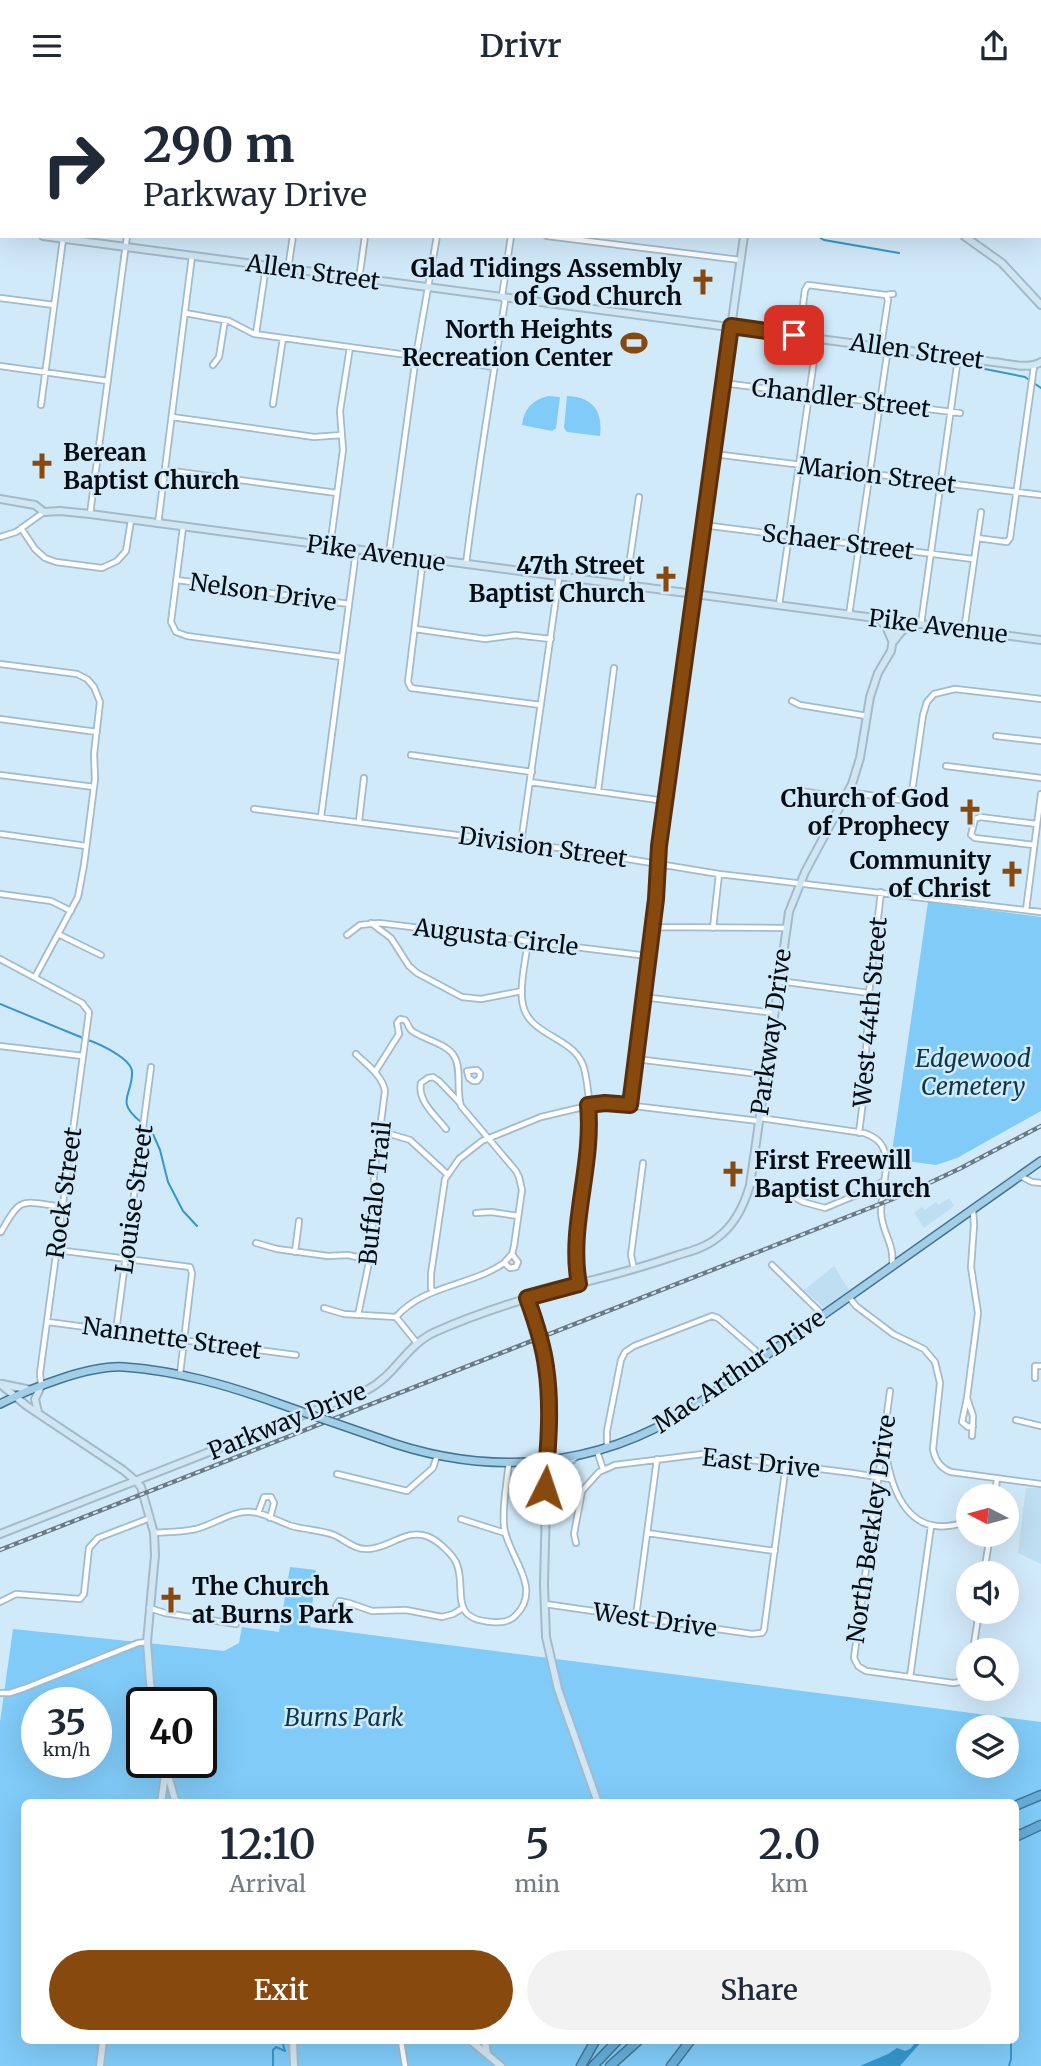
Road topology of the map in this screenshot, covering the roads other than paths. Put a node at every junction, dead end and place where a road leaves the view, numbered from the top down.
1 (56, 238) edge
2 (127, 238) edge
3 (293, 238) edge
4 (365, 238) edge
5 (437, 238) edge
6 (511, 238) edge
7 (563, 238) edge
8 (744, 238) edge
9 (969, 238) edge
10 (63, 239) junction
11 (126, 247) junction
12 (192, 256) junction
13 (741, 260) junction
14 (266, 266) junction
15 (288, 269) junction
16 (359, 279) junction
17 (428, 287) junction
18 (893, 295) dead end
19 (502, 296) junction
20 (887, 296) junction
21 (0, 298) edge
22 (54, 305) junction
23 (1041, 305) edge
24 (185, 313) junction
25 (225, 320) junction
26 (731, 326) junction
27 (256, 335) junction
28 (799, 335) junction
29 (283, 338) junction
30 (817, 338) junction
31 (350, 347) junction
32 (885, 347) junction
33 (416, 356) junction
34 (958, 357) junction
35 (1041, 362) edge
36 (213, 365) dead end
37 (0, 366) edge
38 (1034, 366) junction
39 (495, 367) junction
40 (45, 372) junction
41 (108, 381) junction
42 (723, 383) junction
43 (809, 394) junction
44 (880, 403) junction
45 (273, 404) dead end
46 (41, 405) dead end
47 (951, 412) junction
48 (960, 413) dead end
49 (172, 417) junction
50 (342, 435) junction
51 (714, 454) junction
52 (799, 465) junction
53 (165, 470) junction
54 (870, 474) junction
55 (941, 483) junction
56 (1016, 492) junction
57 (337, 493) junction
58 (1041, 495) edge
59 (639, 498) dead end
60 (0, 499) edge
61 (44, 512) junction
62 (981, 512) dead end
63 (90, 514) junction
64 (131, 520) junction
65 (158, 524) junction
66 (703, 525) junction
67 (183, 527) junction
68 (21, 528) junction
69 (789, 535) junction
70 (0, 537) edge
71 (977, 538) junction
72 (860, 544) junction
73 (330, 547) junction
74 (356, 551) junction
75 (931, 553) junction
76 (389, 555) junction
77 (423, 559) junction
78 (973, 559) junction
79 (466, 565) junction
80 (559, 577) junction
81 (177, 580) junction
82 (626, 586) junction
83 (693, 595) junction
84 (349, 604) junction
85 (779, 605) junction
86 (849, 615) junction
87 (873, 618) junction
88 (896, 621) junction
89 (917, 624) junction
90 (415, 629) junction
91 (964, 630) junction
92 (551, 639) junction
93 (1041, 639) edge
94 (893, 643) junction
95 (342, 657) junction
96 (0, 664) edge
97 (614, 668) dead end
98 (1041, 699) edge
99 (792, 701) dead end
100 (541, 705) junction
101 (867, 716) junction
102 (0, 719) edge
103 (97, 732) junction
104 (996, 736) dead end
105 (1041, 741) edge
106 (411, 755) dead end
107 (946, 766) dead end
108 (531, 772) junction
109 (0, 775) edge
110 (364, 778) dead end
111 (1041, 778) edge
112 (530, 782) junction
113 (94, 787) junction
114 (598, 791) junction
115 (801, 791) dead end
116 (1041, 794) edge
117 (847, 795) junction
118 (665, 801) junction
119 (254, 809) dead end
120 (321, 817) junction
121 (359, 821) junction
122 (1037, 824) junction
123 (0, 834) edge
124 (521, 843) junction
125 (1034, 845) junction
126 (86, 846) junction
127 (657, 865) junction
128 (719, 874) junction
129 (800, 883) junction
130 (881, 892) junction
131 (0, 894) edge
132 (1026, 910) junction
133 (71, 911) junction
134 (1041, 912) edge
135 (371, 923) junction
136 (653, 927) junction
137 (713, 928) junction
138 (786, 928) junction
139 (58, 934) junction
140 (347, 935) dead end
141 (528, 941) junction
142 (102, 955) dead end
143 (648, 957) junction
144 (0, 958) edge
145 (35, 977) junction
146 (778, 981) junction
147 (522, 991) junction
148 (869, 993) junction
149 (643, 997) junction
150 (774, 1013) junction
151 (411, 1030) junction
152 (399, 1034) junction
153 (0, 1046) edge
154 (356, 1054) dead end
155 (83, 1056) junction
156 (636, 1059) junction
157 (151, 1067) dead end
158 (458, 1070) junction
159 (467, 1071) dead end
160 (375, 1072) junction
161 (766, 1075) junction
162 (459, 1103) junction
163 (588, 1105) junction
164 (630, 1105) junction
165 (760, 1120) junction
166 (446, 1129) dead end
167 (380, 1132) junction
168 (859, 1132) junction
169 (488, 1138) junction
170 (1041, 1161) edge
171 (643, 1163) dead end
172 (447, 1174) junction
173 (1020, 1176) junction
174 (883, 1182) junction
175 (750, 1183) junction
176 (1041, 1183) edge
177 (62, 1207) junction
178 (973, 1209) junction
179 (476, 1213) dead end
180 (519, 1216) junction
181 (299, 1221) dead end
182 (1, 1232) edge
183 (256, 1243) dead end
184 (893, 1249) junction
185 (57, 1250) junction
186 (295, 1252) junction
187 (512, 1254) junction
188 (126, 1258) junction
189 (370, 1260) junction
190 (900, 1261) junction
191 (504, 1263) junction
192 (772, 1265) dead end
193 (892, 1266) junction
194 (634, 1269) junction
195 (579, 1284) junction
196 (433, 1292) junction
197 (849, 1297) junction
198 (527, 1298) junction
199 (324, 1308) dead end
200 (358, 1315) junction
201 (823, 1315) junction
202 (396, 1317) junction
203 (47, 1322) junction
204 (116, 1331) junction
205 (184, 1340) junction
206 (417, 1343) junction
207 (296, 1355) dead end
208 (762, 1359) junction
209 (1041, 1366) edge
210 (180, 1374) junction
211 (1035, 1378) dead end
212 (0, 1384) edge
213 (41, 1386) junction
214 (31, 1390) junction
215 (890, 1391) dead end
216 (15, 1397) junction
217 (967, 1398) junction
218 (0, 1404) edge
219 (38, 1413) junction
220 (1016, 1420) dead end
221 (973, 1426) junction
222 (1041, 1426) edge
223 (972, 1436) dead end
224 (883, 1438) junction
225 (607, 1449) junction
226 (597, 1451) junction
227 (437, 1456) junction
228 (575, 1457) junction
229 (657, 1459) junction
230 (547, 1460) junction
231 (509, 1462) junction
232 (521, 1462) junction
233 (786, 1464) junction
234 (603, 1469) junction
235 (123, 1470) junction
236 (337, 1474) dead end
237 (878, 1477) junction
238 (997, 1478) junction
239 (890, 1479) junction
240 (136, 1481) junction
241 (996, 1484) edge
242 (1041, 1484) edge
243 (123, 1486) junction
244 (545, 1488) junction
245 (258, 1513) junction
246 (151, 1518) junction
247 (270, 1518) junction
248 (461, 1519) dead end
249 (956, 1525) edge
250 (931, 1526) junction
251 (154, 1533) junction
252 (505, 1533) junction
253 (647, 1533) junction
254 (0, 1534) edge
255 (576, 1543) dead end
256 (775, 1551) junction
257 (0, 1602) edge
258 (349, 1603) dead end
259 (544, 1604) junction
260 (149, 1608) junction
261 (463, 1608) junction
262 (636, 1616) junction
263 (236, 1624) dead end
264 (147, 1642) junction
265 (910, 1677) junction
266 (956, 1683) edge
267 (151, 1687) edge
268 (0, 1693) edge
269 (164, 1778) edge
270 (169, 1778) edge
271 (1041, 1795) edge
272 (161, 1799) edge
273 (175, 1799) edge
274 (597, 1799) edge
275 (1019, 1804) edge
276 (1041, 1825) edge
277 (1019, 1835) edge
278 (103, 2044) edge
279 (293, 2044) edge
280 (401, 2044) edge
281 (475, 2044) edge
282 (485, 2044) edge
283 (592, 2044) edge
284 (614, 2044) edge
285 (635, 2044) edge
286 (688, 2044) edge
287 (487, 2054) junction
288 (100, 2066) edge
289 (295, 2066) edge
290 (405, 2066) edge
291 (501, 2066) edge
292 (581, 2066) edge
293 (593, 2066) edge
294 (610, 2066) edge
295 (671, 2066) edge

1 - 10 street, Allen Street
2 - 11 street
3 - 15 street
4 - 16 street
5 - 17 street
6 - 19 street
7 - 13 street
8 - 13 street
9 - 23 street
10 - 11 street, Allen Street
10 - 22 street
11 - 12 street, Allen Street
11 - 41 street
12 - 14 street, Allen Street
12 - 24 street
13 - 26 street
14 - 15 street, Allen Street
14 - 27 street
15 - 16 street, Allen Street
16 - 17 street, Allen Street
17 - 19 street, Allen Street
17 - 33 street
18 - 20 street
19 - 26 street, Allen Street
19 - 39 street
20 - 28 street
20 - 32 street
21 - 22 street
22 - 40 street
24 - 25 street
24 - 49 street
25 - 27 street
25 - 36 street
26 - 28 street, Allen Street
26 - 42 street
27 - 29 street
28 - 30 street, Allen Street
29 - 31 street
29 - 45 street
30 - 32 street, Allen Street
30 - 43 street
31 - 33 street
31 - 50 street
32 - 34 street, Allen Street
32 - 44 street
33 - 39 street
33 - 76 street
34 - 38 street, Allen Street
34 - 47 street
35 - 38 street
37 - 40 street
38 - 56 street
39 - 79 street
40 - 41 street
40 - 46 street
41 - 63 street
42 - 43 street, Chandler Street
42 - 51 street
43 - 44 street, Chandler Street
43 - 52 street
44 - 47 street, Chandler Street
44 - 54 street
47 - 48 street, Chandler Street
47 - 55 street
49 - 50 street
49 - 53 street
50 - 57 street
51 - 52 street, Marion Street
51 - 66 street
52 - 54 street, Marion Street
52 - 69 street
53 - 57 street
53 - 65 street
54 - 55 street, Marion Street
54 - 72 street
55 - 56 street, Marion Street
55 - 75 street
56 - 58 street, Marion Street
56 - 71 street
57 - 73 street
59 - 82 street
60 - 61 street, Pike Avenue
61 - 63 street, Pike Avenue
61 - 68 street
62 - 71 street
63 - 64 street, Pike Avenue
64 - 65 street, Pike Avenue
64 - 68 street
65 - 67 street, Pike Avenue
66 - 69 street, Schaer Street
66 - 83 street
67 - 73 street, Pike Avenue
67 - 81 street
68 - 70 street
69 - 72 street, Schaer Street
69 - 85 street
71 - 78 street
72 - 75 street, Schaer Street
72 - 86 street
73 - 74 street, Pike Avenue
74 - 76 street, Pike Avenue
74 - 84 street
75 - 78 street, Schaer Street
75 - 89 street
76 - 77 street, Pike Avenue
77 - 79 street, Pike Avenue
77 - 90 street
78 - 91 street
79 - 80 street, Pike Avenue
80 - 82 street, Pike Avenue
80 - 92 street
81 - 84 street, Nelson Drive
81 - 95 street
82 - 83 street, Pike Avenue
83 - 85 street, Pike Avenue
83 - 118 street
84 - 95 street
85 - 86 street, Pike Avenue
86 - 87 street, Pike Avenue
87 - 88 street, Pike Avenue
87 - 94 street
88 - 89 street, Pike Avenue
88 - 94 street, Parkway Drive
89 - 91 street, Pike Avenue
89 - 94 street, Parkway Drive
90 - 92 street
90 - 100 street
91 - 93 street, Pike Avenue
92 - 100 street
94 - 101 street, Parkway Drive
95 - 120 street
96 - 103 street
97 - 114 street
98 - 117 street
99 - 101 street
100 - 108 street
101 - 117 street, Parkway Drive
102 - 103 street
103 - 113 street
104 - 105 street
106 - 108 street
107 - 111 street
108 - 112 street
109 - 113 street
110 - 121 street
112 - 114 street
112 - 124 street
113 - 126 street
114 - 118 street
115 - 117 street
116 - 122 street
117 - 129 street, Parkway Drive
118 - 127 street
119 - 120 street, Division Street
120 - 121 street, Division Street
121 - 124 street, Division Street
122 - 125 street
122 - 125 street
123 - 126 street
124 - 127 street, Division Street
125 - 132 street
126 - 133 street
127 - 128 street, Division Street
127 - 136 street
128 - 129 street, Division Street
128 - 137 street
129 - 130 street, Division Street
129 - 138 street, Parkway Drive
130 - 132 street, Division Street
130 - 148 street, West 44th Street
131 - 133 street
132 - 134 street, Division Street
133 - 139 street
135 - 140 street
135 - 141 street, Augusta Circle
135 - 147 street
136 - 137 street
136 - 143 street
137 - 138 street
138 - 146 street, Parkway Drive
139 - 142 street
139 - 145 street
141 - 143 street, Augusta Circle
141 - 147 street
143 - 149 street
144 - 145 street
145 - 155 street, Rock Street
146 - 148 street
146 - 150 street, Parkway Drive
147 - 163 street
148 - 168 street, West 44th Street
149 - 150 street
149 - 156 street
150 - 161 street, Parkway Drive
151 - 152 street
151 - 152 street
151 - 158 street
152 - 160 street
153 - 155 street
154 - 160 street
155 - 177 street, Rock Street
156 - 161 street
156 - 164 street
157 - 188 street, Louise Street
158 - 159 street
158 - 162 street
160 - 167 street, Buffalo Trail
161 - 165 street, Parkway Drive
162 - 166 street
162 - 169 street
163 - 164 street
163 - 169 street
163 - 195 street
164 - 165 street
165 - 168 street
165 - 175 street, Parkway Drive
167 - 172 street
167 - 189 street, Buffalo Trail
168 - 174 street
169 - 172 street
169 - 180 street
170 - 173 main road, Mac Arthur Drive
171 - 194 street
172 - 196 street
173 - 176 street
173 - 178 main road, Mac Arthur Drive
174 - 175 street
174 - 184 street
175 - 194 street, Parkway Drive
177 - 182 street
177 - 185 street, Rock Street
178 - 190 main road, Mac Arthur Drive
178 - 217 street
179 - 180 street
180 - 187 street
181 - 186 street
183 - 186 street
184 - 190 street
184 - 193 street
185 - 188 street
185 - 203 street, Rock Street
186 - 189 street
187 - 191 street
187 - 191 street
188 - 204 street, Louise Street
188 - 205 street
189 - 200 street, Buffalo Trail
190 - 193 main road, Mac Arthur Drive
191 - 196 street
192 - 201 street
193 - 197 main road, Mac Arthur Drive
194 - 195 street, Parkway Drive
195 - 198 street, Parkway Drive
196 - 202 street
197 - 201 main road, Mac Arthur Drive
197 - 238 street
198 - 206 street, Parkway Drive
198 - 230 street
199 - 200 street
200 - 202 street
201 - 208 main road, Mac Arthur Drive
202 - 206 street
203 - 204 street, Nannette Street
203 - 213 street, Rock Street
204 - 205 street, Nannette Street
205 - 207 street, Nannette Street
205 - 210 street
206 - 240 street, Parkway Drive
208 - 225 main road, Mac Arthur Drive
208 - 225 street
209 - 211 street
210 - 213 main road, Mac Arthur Drive
210 - 227 main road, Mac Arthur Drive, bridge
212 - 214 street
212 - 216 street
213 - 214 main road, Mac Arthur Drive
213 - 219 street
214 - 216 main road, Mac Arthur Drive
215 - 224 street, North Berkley Drive
216 - 218 main road, Mac Arthur Drive
216 - 219 street
217 - 221 street
217 - 221 street
219 - 235 street
220 - 222 street
221 - 223 street
224 - 237 street, North Berkley Drive
224 - 239 street
225 - 226 main road, Mac Arthur Drive
226 - 228 main road, Mac Arthur Drive
226 - 234 street
227 - 231 main road, Mac Arthur Drive
227 - 236 street
228 - 230 main road, Mac Arthur Drive
228 - 244 street
229 - 233 street, East Drive
229 - 234 street, East Drive
229 - 253 street
230 - 232 main road, Mac Arthur Drive
230 - 244 street
231 - 232 main road, Mac Arthur Drive
231 - 252 street
232 - 244 street
233 - 237 street, East Drive
233 - 256 street
234 - 255 street
235 - 240 street
235 - 243 street
237 - 239 street, East Drive
237 - 265 street, North Berkley Drive
238 - 241 street
238 - 242 street
239 - 250 street
240 - 243 street, Parkway Drive
240 - 246 street
243 - 254 street, Parkway Drive
244 - 259 street
245 - 247 street
245 - 247 street
245 - 251 street
246 - 251 street
246 - 257 street
247 - 261 street
248 - 252 street
249 - 250 street
250 - 265 street
251 - 260 street
252 - 261 street
253 - 256 street
253 - 262 street
256 - 262 street, West Drive
258 - 261 street
259 - 262 street, West Drive
259 - 274 street
260 - 263 street
260 - 264 street
264 - 267 street
264 - 268 street
265 - 266 street
269 - 272 street
270 - 273 street
271 - 275 highway
276 - 277 highway
278 - 288 street
279 - 289 street
280 - 290 street
281 - 287 street
282 - 287 street
283 - 292 highway
284 - 293 highway
285 - 294 highway
286 - 295 highway
287 - 291 street

